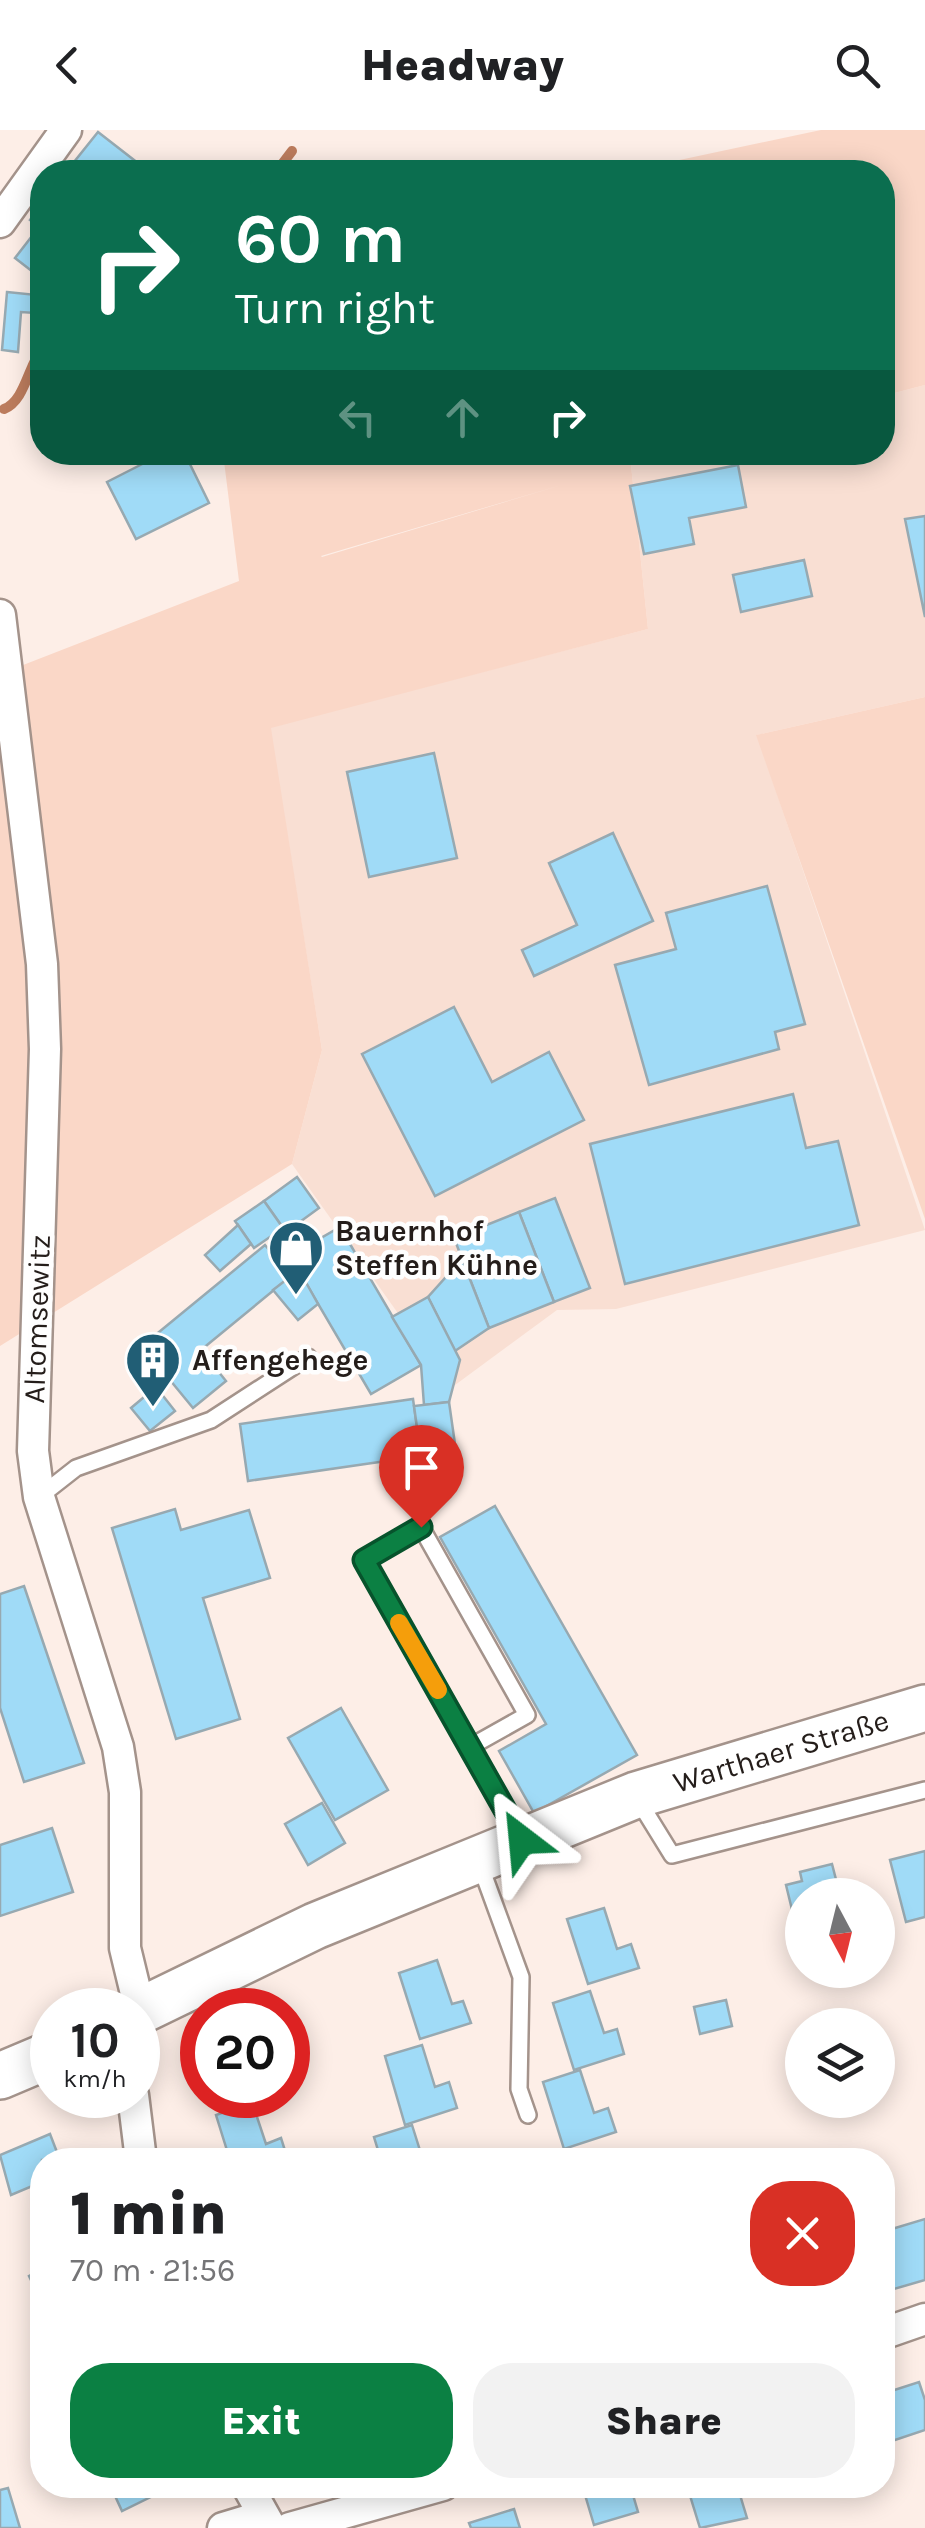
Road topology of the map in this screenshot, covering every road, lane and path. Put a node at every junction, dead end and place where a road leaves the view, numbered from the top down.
1 (66, 130) edge
2 (44, 160) edge
3 (30, 180) edge
4 (0, 222) edge
5 (0, 615) edge
6 (308, 1357) dead end
7 (39, 1497) junction
8 (925, 1708) edge
9 (470, 1747) junction
10 (925, 1790) edge
11 (636, 1795) junction
12 (522, 1840) junction
13 (477, 1858) junction
14 (134, 1988) edge
15 (160, 2001) edge
16 (30, 2063) edge
17 (0, 2076) edge
18 (528, 2115) dead end
19 (136, 2118) edge
20 (140, 2148) edge
21 (925, 2319) edge
22 (895, 2329) edge
23 (256, 2498) edge
24 (387, 2498) edge
25 (275, 2524) edge
26 (223, 2528) edge

1 - 2 street
3 - 4 street
5 - 7 street, Altomsewitz
6 - 7 lane
7 - 14 street, Altomsewitz
8 - 11 street, Warthaer Straße
9 - 9 lane
9 - 12 lane
10 - 11 lane, Warthaer Straße
11 - 12 street, Warthaer Straße
12 - 13 street, Warthaer Straße
13 - 15 street, Warthaer Straße
13 - 18 lane
16 - 17 street
19 - 20 street
21 - 22 street
23 - 25 street
24 - 25 street
25 - 26 street

